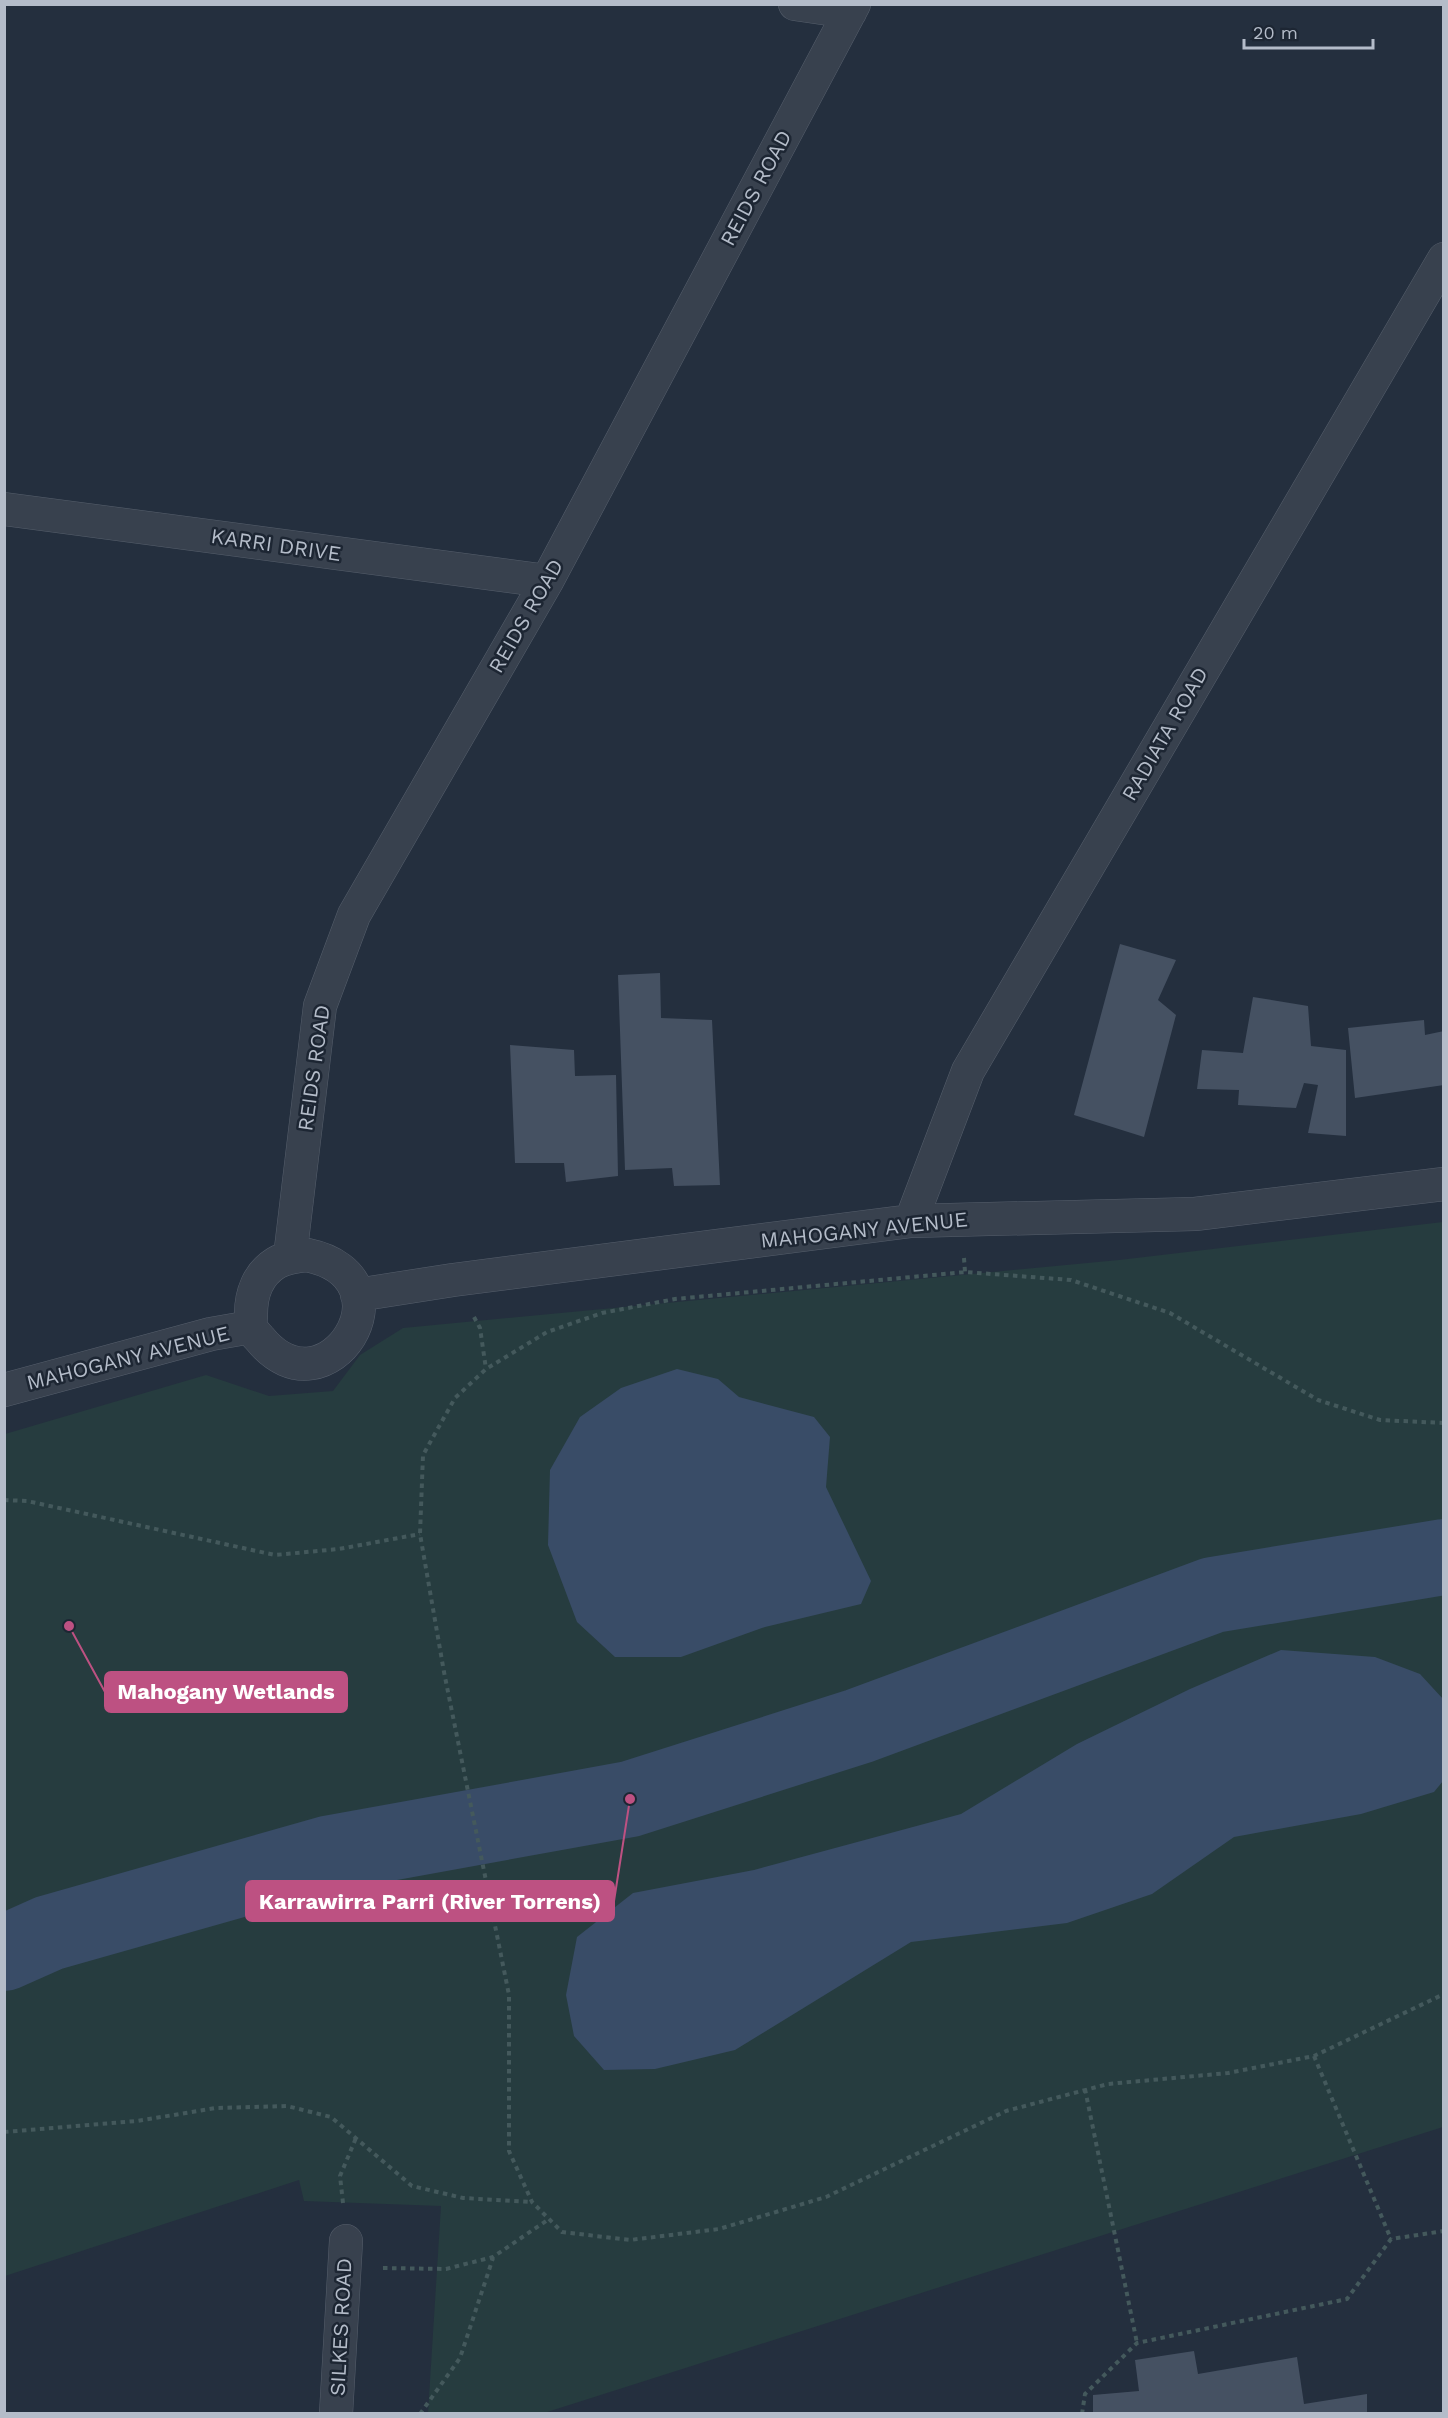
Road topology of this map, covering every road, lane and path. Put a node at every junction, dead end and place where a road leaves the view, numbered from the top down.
1 (795, 4) edge
2 (852, 8) edge
3 (1443, 259) edge
4 (4, 509) edge
5 (547, 581) junction
6 (1443, 1184) edge
7 (911, 1221) junction
8 (290, 1257) junction
9 (453, 1280) junction
10 (357, 1295) junction
11 (251, 1328) junction
12 (486, 1369) junction
13 (4, 1390) edge
14 (1443, 1423) edge
15 (4, 1500) edge
16 (420, 1534) junction
17 (1443, 1994) edge
18 (1314, 2056) junction
19 (1085, 2089) junction
20 (4, 2132) edge
21 (356, 2138) junction
22 (532, 2202) junction
23 (549, 2218) junction
24 (1443, 2231) edge
25 (1391, 2239) junction
26 (345, 2254) junction
27 (493, 2257) junction
28 (1137, 2343) junction
29 (336, 2414) edge
30 (420, 2414) edge
31 (1082, 2414) edge

1 - 2 street
2 - 5 street, REIDS ROAD
3 - 7 street, RADIATA ROAD
4 - 5 street, KARRI DRIVE
5 - 8 street, REIDS ROAD
6 - 7 street, MAHOGANY AVENUE
7 - 9 street, MAHOGANY AVENUE
8 - 10 street
8 - 11 street
9 - 10 street, MAHOGANY AVENUE
9 - 12 path
10 - 11 street
11 - 13 street, MAHOGANY AVENUE
12 - 14 path
12 - 16 path
15 - 16 path
16 - 22 path
17 - 18 path
18 - 19 path
18 - 25 path
19 - 23 path
19 - 28 path
20 - 21 path
21 - 22 path
21 - 26 path
22 - 23 path
23 - 27 path
24 - 25 path
25 - 28 path
26 - 27 path
26 - 29 street, SILKES ROAD
27 - 30 path
28 - 31 path

